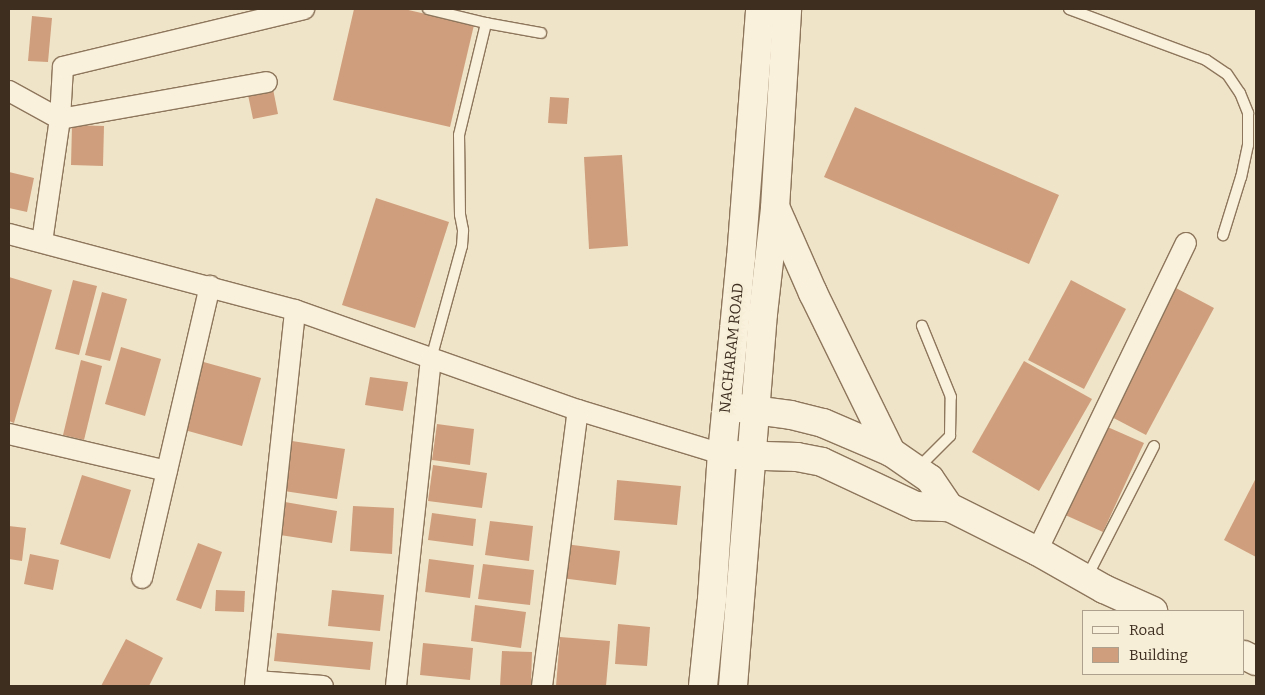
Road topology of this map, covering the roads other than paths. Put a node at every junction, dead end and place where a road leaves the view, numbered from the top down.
1 (304, 9) edge
2 (428, 9) edge
3 (760, 9) edge
4 (788, 9) edge
5 (1069, 9) edge
6 (486, 24) junction
7 (541, 34) dead end
8 (267, 82) dead end
9 (9, 91) edge
10 (60, 119) junction
11 (775, 208) junction
12 (9, 234) edge
13 (1223, 235) dead end
14 (42, 242) junction
15 (1186, 243) dead end
16 (210, 286) junction
17 (295, 310) junction
18 (922, 326) dead end
19 (431, 359) junction
20 (726, 407) junction
21 (578, 410) junction
22 (756, 410) junction
23 (9, 434) edge
24 (1154, 446) dead end
25 (891, 452) junction
26 (722, 454) junction
27 (752, 456) junction
28 (167, 470) junction
29 (916, 470) junction
30 (949, 507) junction
31 (1037, 551) junction
32 (142, 578) dead end
33 (1087, 578) junction
34 (1151, 610) edge
35 (255, 684) edge
36 (323, 686) edge
37 (396, 686) edge
38 (542, 686) edge
39 (703, 686) edge
40 (733, 686) edge

1 - 10 street
2 - 6 lane
3 - 20 main road, NACHARAM ROAD
4 - 11 main road, NACHARAM ROAD
5 - 13 lane
6 - 7 lane
6 - 19 lane
8 - 10 street
9 - 10 street
10 - 14 street
11 - 22 main road, NACHARAM ROAD
11 - 25 main road
12 - 14 street
14 - 16 street
15 - 31 street
16 - 17 street
16 - 28 street
17 - 19 street
17 - 35 street
18 - 29 lane
19 - 21 street
19 - 37 street
20 - 22 main road
20 - 26 main road, NACHARAM ROAD
21 - 26 street
21 - 38 street
22 - 25 main road
22 - 27 main road, NACHARAM ROAD
23 - 28 street
24 - 33 lane
25 - 29 main road
26 - 27 main road
26 - 39 main road, NACHARAM ROAD
27 - 30 main road
27 - 40 main road, NACHARAM ROAD
28 - 32 street
29 - 30 main road
30 - 31 main road
31 - 33 main road
33 - 34 main road
35 - 36 street

